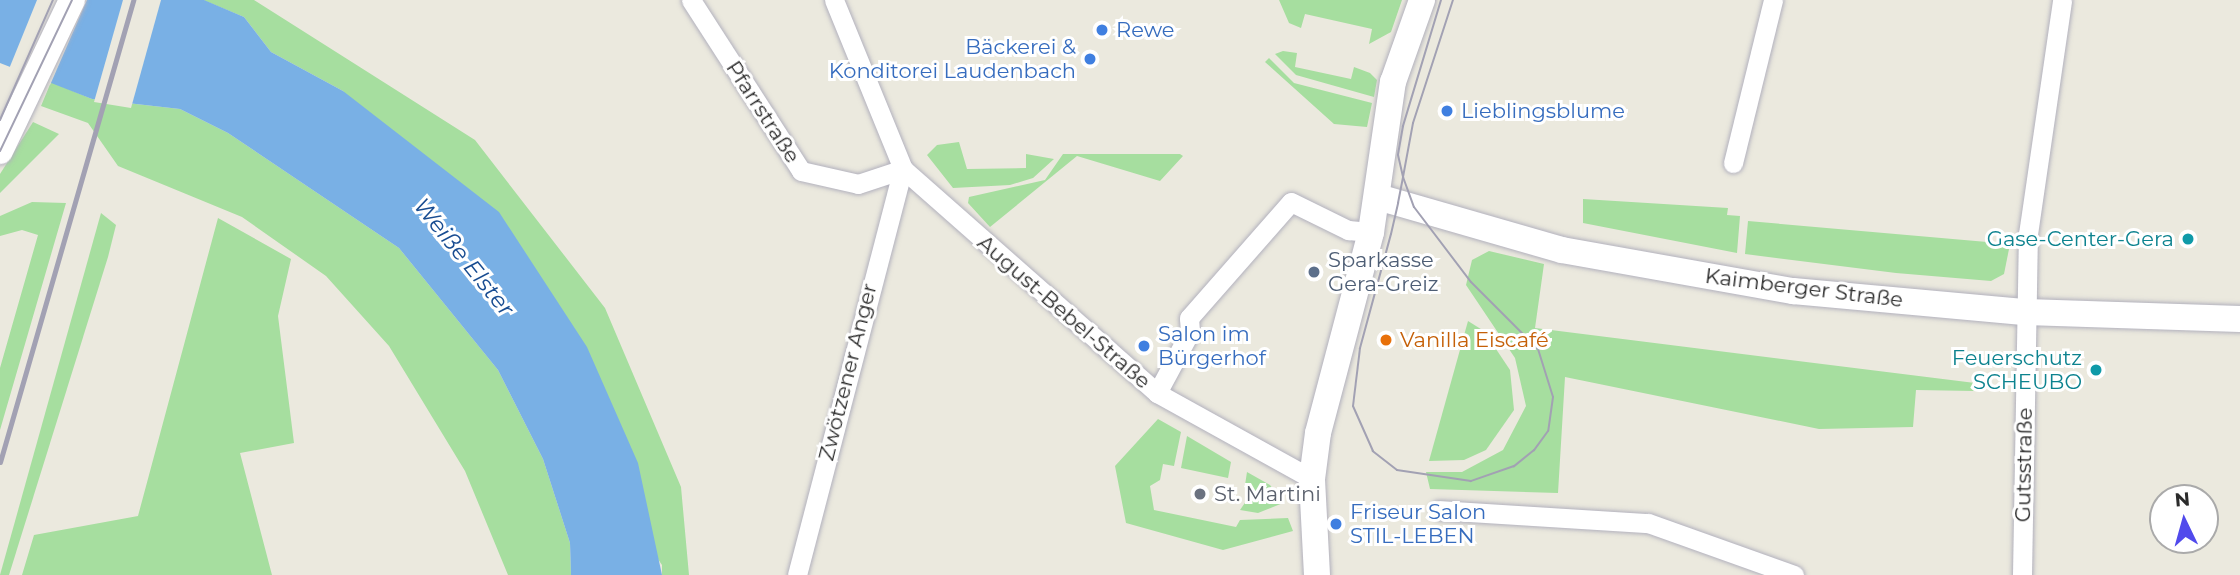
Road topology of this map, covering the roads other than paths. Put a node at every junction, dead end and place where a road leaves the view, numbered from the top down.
1 (52, 0) edge
2 (72, 0) edge
3 (691, 0) edge
4 (834, 0) edge
5 (1422, 0) edge
6 (1773, 0) edge
7 (2062, 0) edge
8 (11, 110) edge
9 (1, 149) edge
10 (1733, 163) dead end
11 (902, 169) junction
12 (1378, 197) junction
13 (1371, 232) junction
14 (2026, 312) junction
15 (2240, 319) edge
16 (1157, 393) junction
17 (1312, 479) junction
18 (1439, 510) dead end
19 (797, 575) edge
20 (1317, 575) edge
21 (1794, 575) edge
22 (2022, 575) edge

1 - 8 main road
2 - 8 main road
3 - 11 street, Pfarrstraße
4 - 11 street
5 - 12 main road
6 - 10 street
7 - 14 street, Gutsstraße
8 - 9 main road
11 - 16 street, August-Bebel-Straße
11 - 19 street, Zwötzener Anger
12 - 13 main road
12 - 14 main road, Kaimberger Straße
13 - 16 street
13 - 17 main road
14 - 15 main road, Kaimberger Straße
14 - 22 street, Gutsstraße
16 - 17 street, August-Bebel-Straße
17 - 20 main road
18 - 21 street

